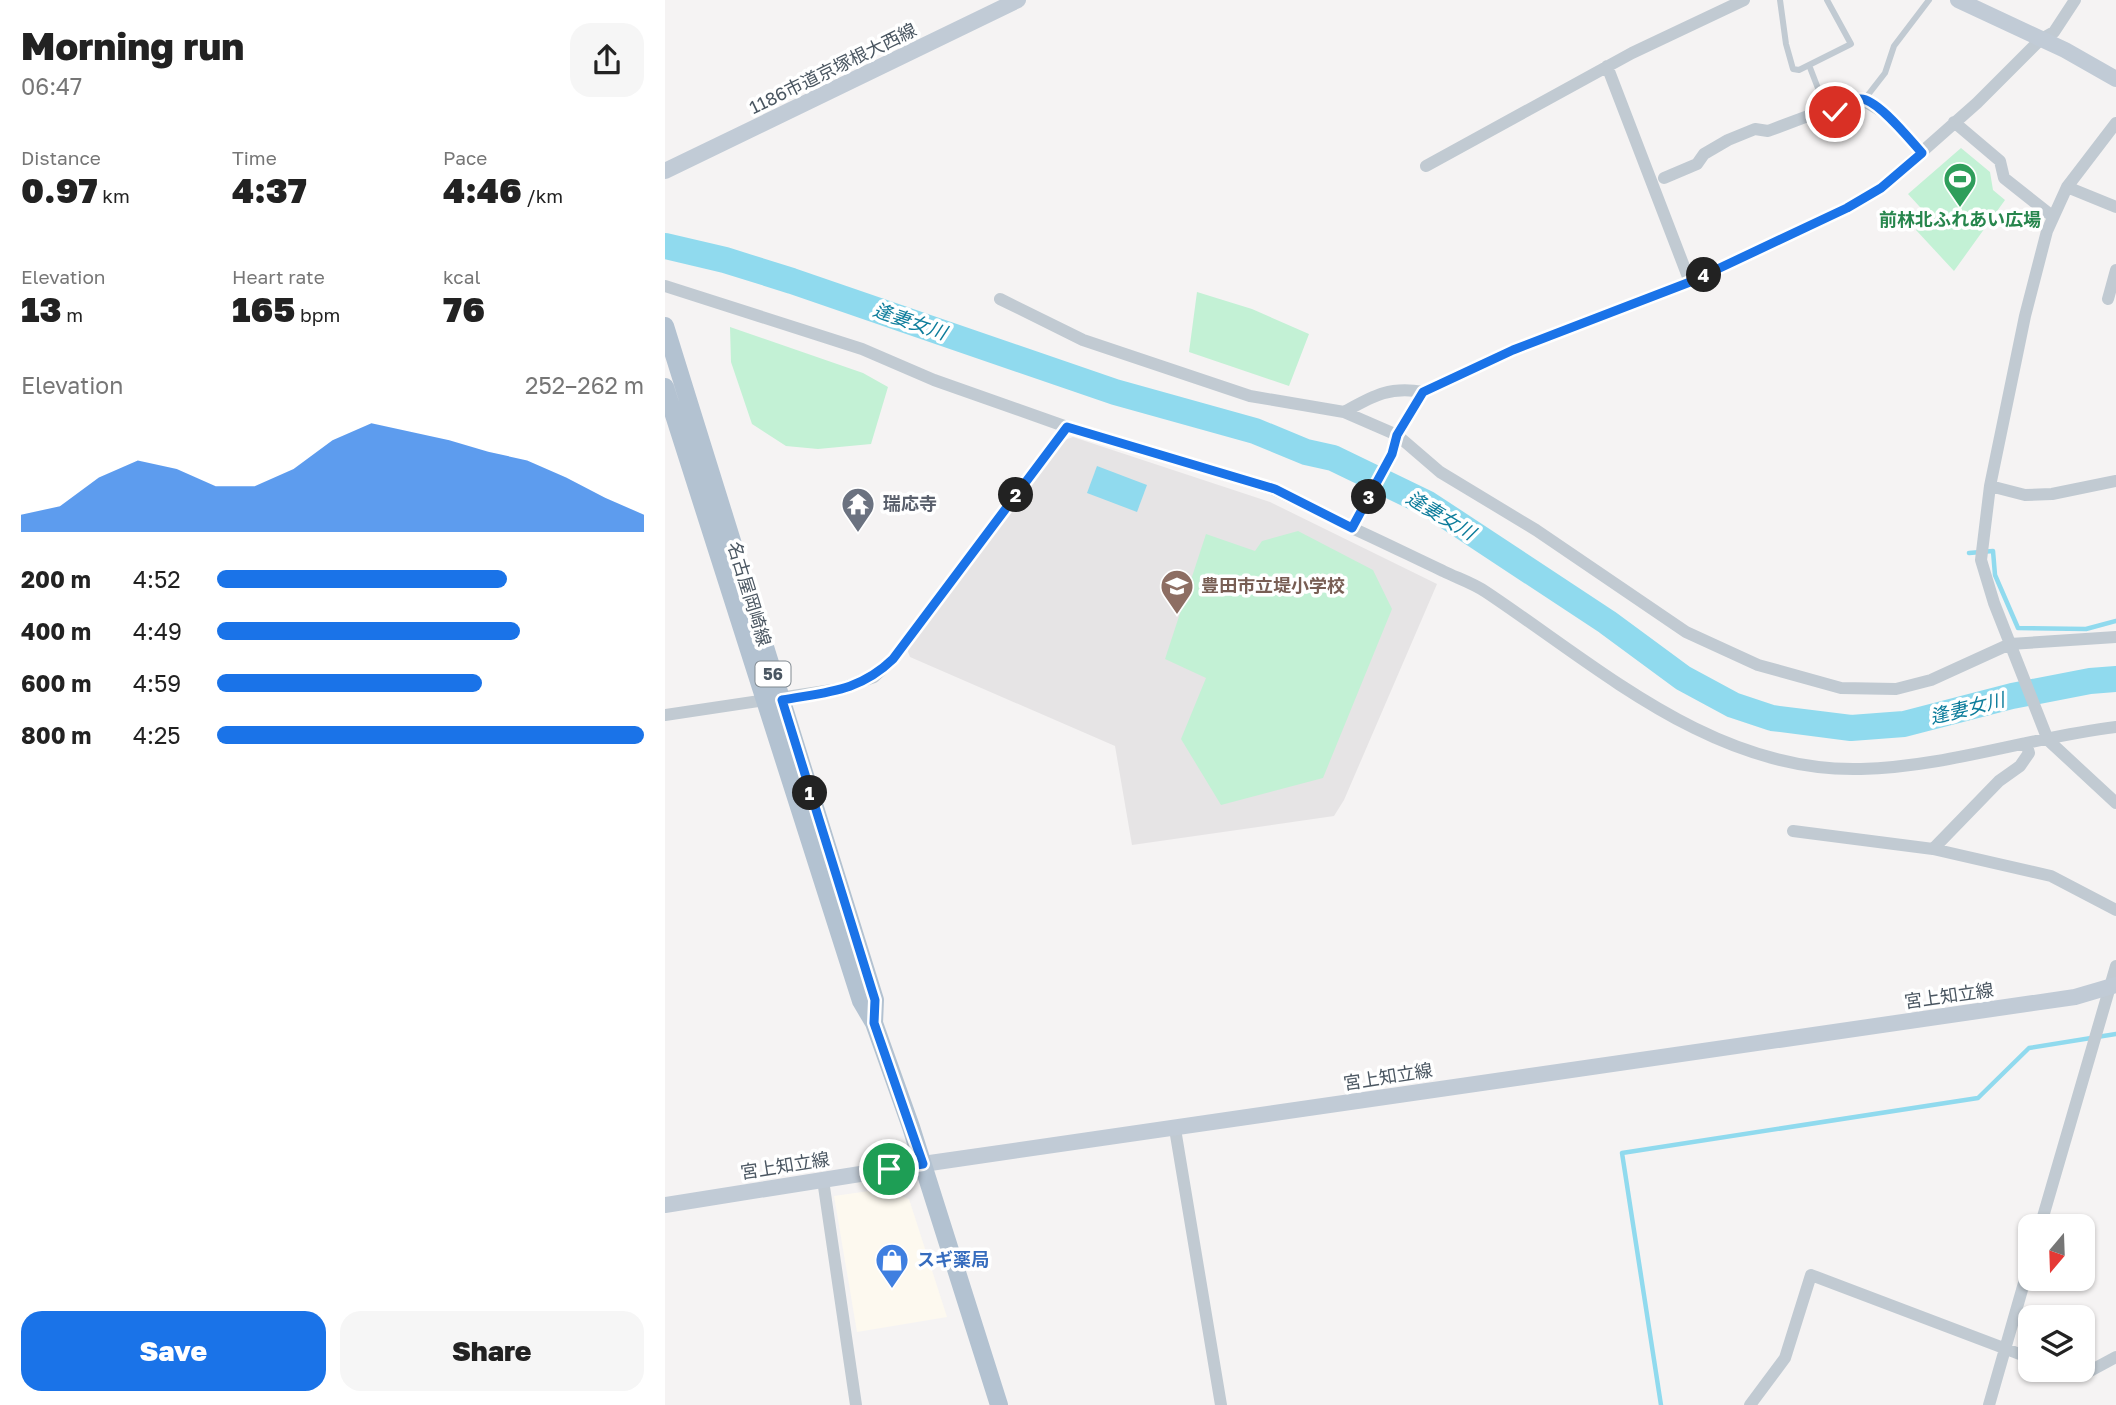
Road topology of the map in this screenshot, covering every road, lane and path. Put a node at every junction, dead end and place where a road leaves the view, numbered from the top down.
1 (1018, 0) edge
2 (1744, 0) edge
3 (1780, 0) edge
4 (1827, 0) edge
5 (1929, 0) edge
6 (1958, 0) edge
7 (2075, 0) edge
8 (2040, 40) junction
9 (1809, 65) junction
10 (1607, 66) junction
11 (2116, 79) edge
12 (1864, 100) junction
13 (1826, 110) junction
14 (1954, 122) junction
15 (2116, 123) edge
16 (1922, 153) junction
17 (1426, 166) dead end
18 (665, 171) edge
19 (1664, 178) dead end
20 (2067, 187) junction
21 (2116, 207) edge
22 (2052, 216) junction
23 (2116, 270) edge
24 (1690, 282) junction
25 (665, 286) edge
26 (1000, 299) dead end
27 (2108, 299) dead end
28 (665, 326) edge
29 (665, 387) edge
30 (1423, 392) junction
31 (1344, 412) junction
32 (1067, 427) junction
33 (1397, 435) junction
34 (2116, 481) edge
35 (1990, 486) junction
36 (1355, 523) junction
37 (2116, 637) edge
38 (2012, 649) junction
39 (773, 700) junction
40 (665, 715) edge
41 (2116, 727) edge
42 (2047, 734) junction
43 (2026, 743) junction
44 (2116, 803) edge
45 (1793, 831) dead end
46 (1933, 849) junction
47 (2116, 910) edge
48 (2116, 967) edge
49 (2112, 986) edge
50 (1175, 1129) junction
51 (923, 1164) junction
52 (823, 1180) junction
53 (665, 1205) edge
54 (2044, 1214) edge
55 (2021, 1292) edge
56 (2005, 1348) junction
57 (2018, 1353) edge
58 (2116, 1357) edge
59 (2095, 1368) edge
60 (856, 1405) edge
61 (999, 1405) edge
62 (1221, 1405) edge
63 (1751, 1405) edge
64 (1989, 1405) edge

1 - 18 main road, 1186市道京塚根大西線
2 - 10 street
3 - 9 lane
4 - 9 lane
5 - 12 lane
6 - 8 main road
7 - 8 street
8 - 11 main road
8 - 14 street
9 - 13 lane
10 - 17 street
10 - 24 street
12 - 13 street
12 - 16 street
13 - 19 street
14 - 16 street
14 - 22 street
15 - 20 street
16 - 24 street
20 - 21 street
20 - 22 street
22 - 35 street
23 - 27 street
24 - 30 street
25 - 32 street
26 - 31 street
28 - 39 main road, 名古屋岡崎線 / 56
29 - 39 main road, 名古屋岡崎線 / 56
30 - 31 street
30 - 33 street
31 - 33 street
32 - 36 street
32 - 39 street
33 - 36 street
33 - 38 street
34 - 35 street
35 - 38 street
36 - 43 street
37 - 38 street
38 - 42 street
39 - 40 street
39 - 51 main road, 名古屋岡崎線 / 56
41 - 42 street
42 - 43 street
42 - 44 street
43 - 46 street
45 - 46 street
46 - 47 street
48 - 49 street
49 - 50 main road, 宮上知立線
49 - 54 street
50 - 51 main road, 宮上知立線
50 - 62 street
51 - 52 main road, 宮上知立線
51 - 61 main road, 名古屋岡崎線 / 56
52 - 53 main road, 宮上知立線
52 - 60 street
55 - 56 street
56 - 57 street
56 - 63 street
56 - 64 street
58 - 59 street

